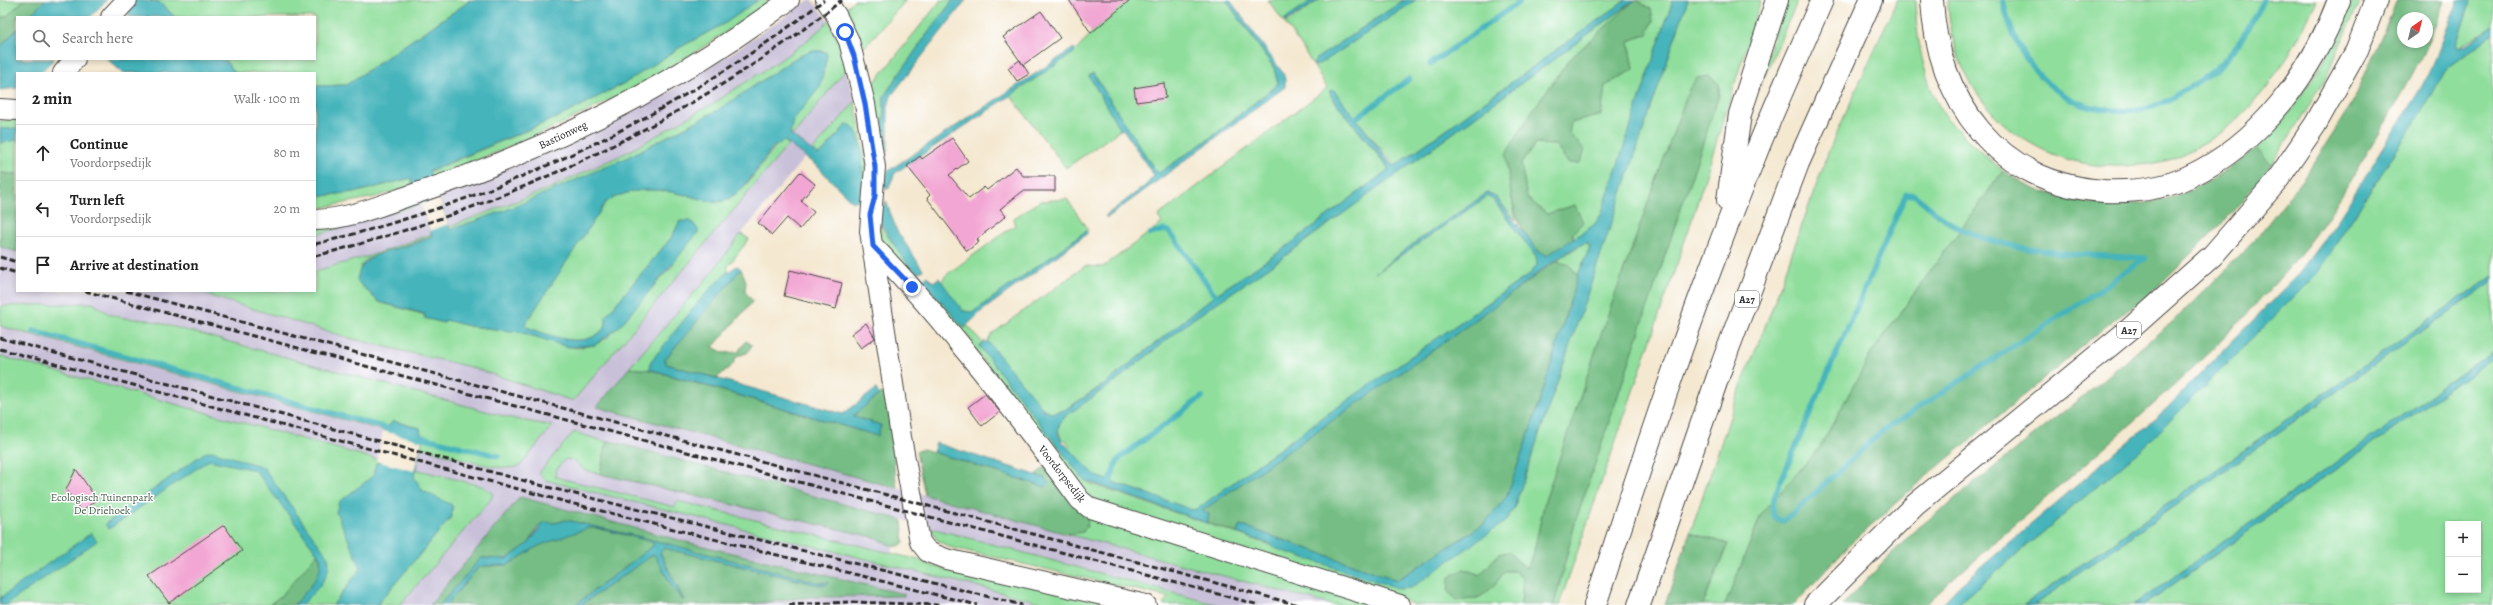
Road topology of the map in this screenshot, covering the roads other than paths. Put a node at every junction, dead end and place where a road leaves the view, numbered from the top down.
1 (789, 0) edge
2 (826, 0) edge
3 (1777, 0) edge
4 (1822, 0) edge
5 (1871, 0) edge
6 (1932, 0) edge
7 (2339, 0) edge
8 (2376, 0) edge
9 (74, 60) edge
10 (64, 72) edge
11 (0, 109) edge
12 (16, 110) edge
13 (316, 220) edge
14 (1722, 239) junction
15 (873, 246) junction
16 (1146, 605) edge
17 (1400, 605) edge
18 (1596, 605) edge
19 (1640, 605) edge
20 (1815, 605) edge

1 - 13 street, Bastionweg
2 - 15 street
3 - 14 highway
4 - 14 highway
5 - 19 highway, A27
6 - 7 highway
8 - 20 highway, A27
9 - 10 street
11 - 12 street
14 - 18 highway
15 - 16 street
15 - 17 street, Voordorpsedijk

